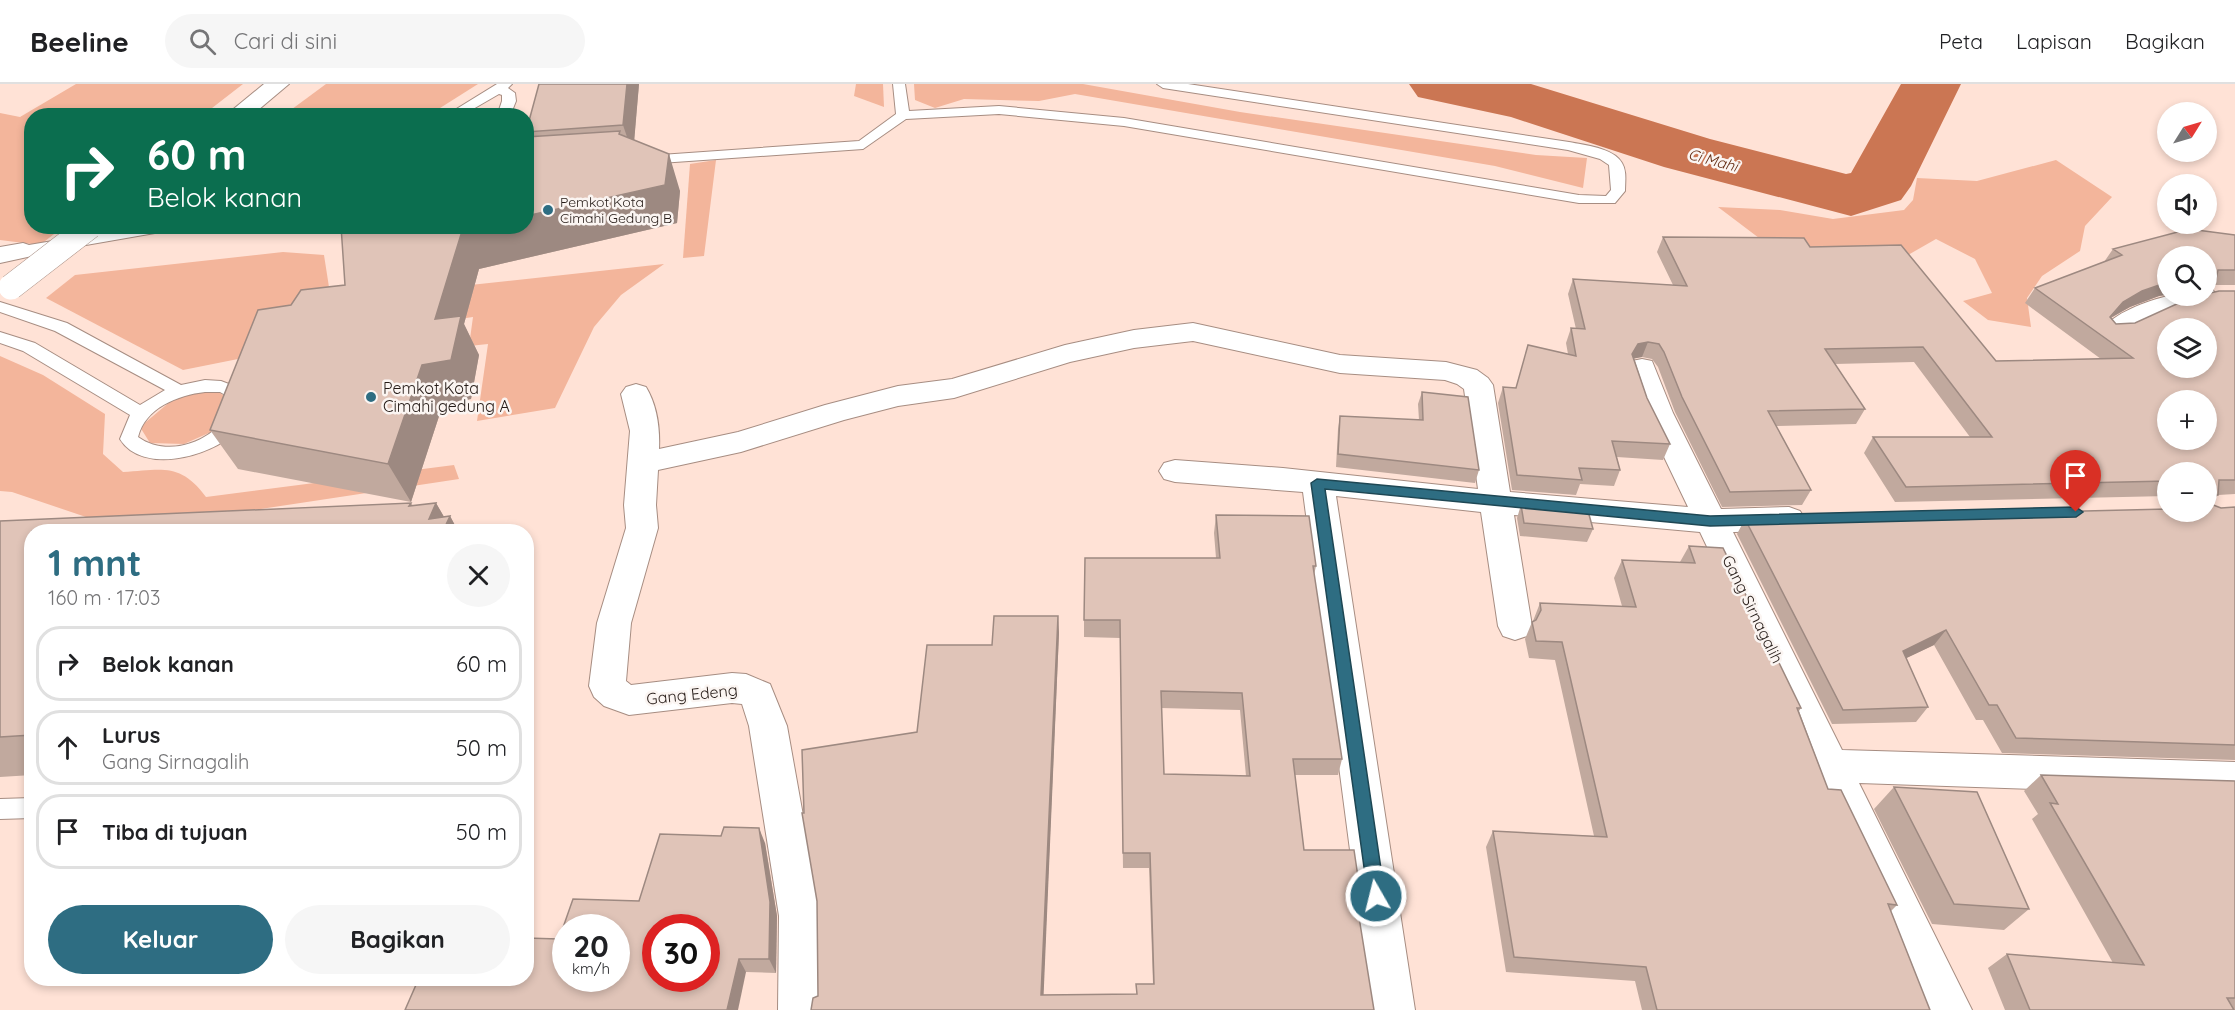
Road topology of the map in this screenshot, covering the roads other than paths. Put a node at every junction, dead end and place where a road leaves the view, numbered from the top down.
1 (278, 84) edge
2 (898, 84) edge
3 (1163, 84) edge
4 (502, 86) edge
5 (246, 108) edge
6 (465, 108) edge
7 (506, 108) edge
8 (903, 115) junction
9 (630, 161) edge
10 (80, 234) edge
11 (124, 234) edge
12 (11, 253) edge
13 (4, 296) edge
14 (2165, 306) edge
15 (2115, 331) edge
16 (0, 337) edge
17 (1642, 368) dead end
18 (178, 391) junction
19 (636, 394) dead end
20 (140, 413) junction
21 (642, 463) junction
22 (1175, 471) dead end
23 (1317, 483) junction
24 (1496, 502) junction
25 (1816, 518) edge
26 (1710, 521) junction
27 (1515, 626) dead end
28 (1830, 766) junction
29 (2235, 779) edge
30 (0, 808) edge
31 (24, 808) edge
32 (800, 1010) edge
33 (1393, 1010) edge
34 (1950, 1010) edge

1 - 5 street
2 - 8 lane
3 - 8 lane
4 - 6 lane
4 - 7 lane
8 - 9 lane
10 - 13 street, bridge
11 - 12 lane
13 - 18 lane
14 - 15 street
16 - 20 lane
17 - 26 street, Gang Sirnagalih
18 - 20 lane
18 - 20 lane
19 - 21 street, Gang Edeng
21 - 24 street
21 - 32 street, Gang Edeng
22 - 23 street
23 - 24 street
23 - 33 street
24 - 26 street
24 - 27 street
25 - 26 street
26 - 28 street, Gang Sirnagalih
28 - 29 street
28 - 34 street, Gang Sirnagalih
30 - 31 lane

